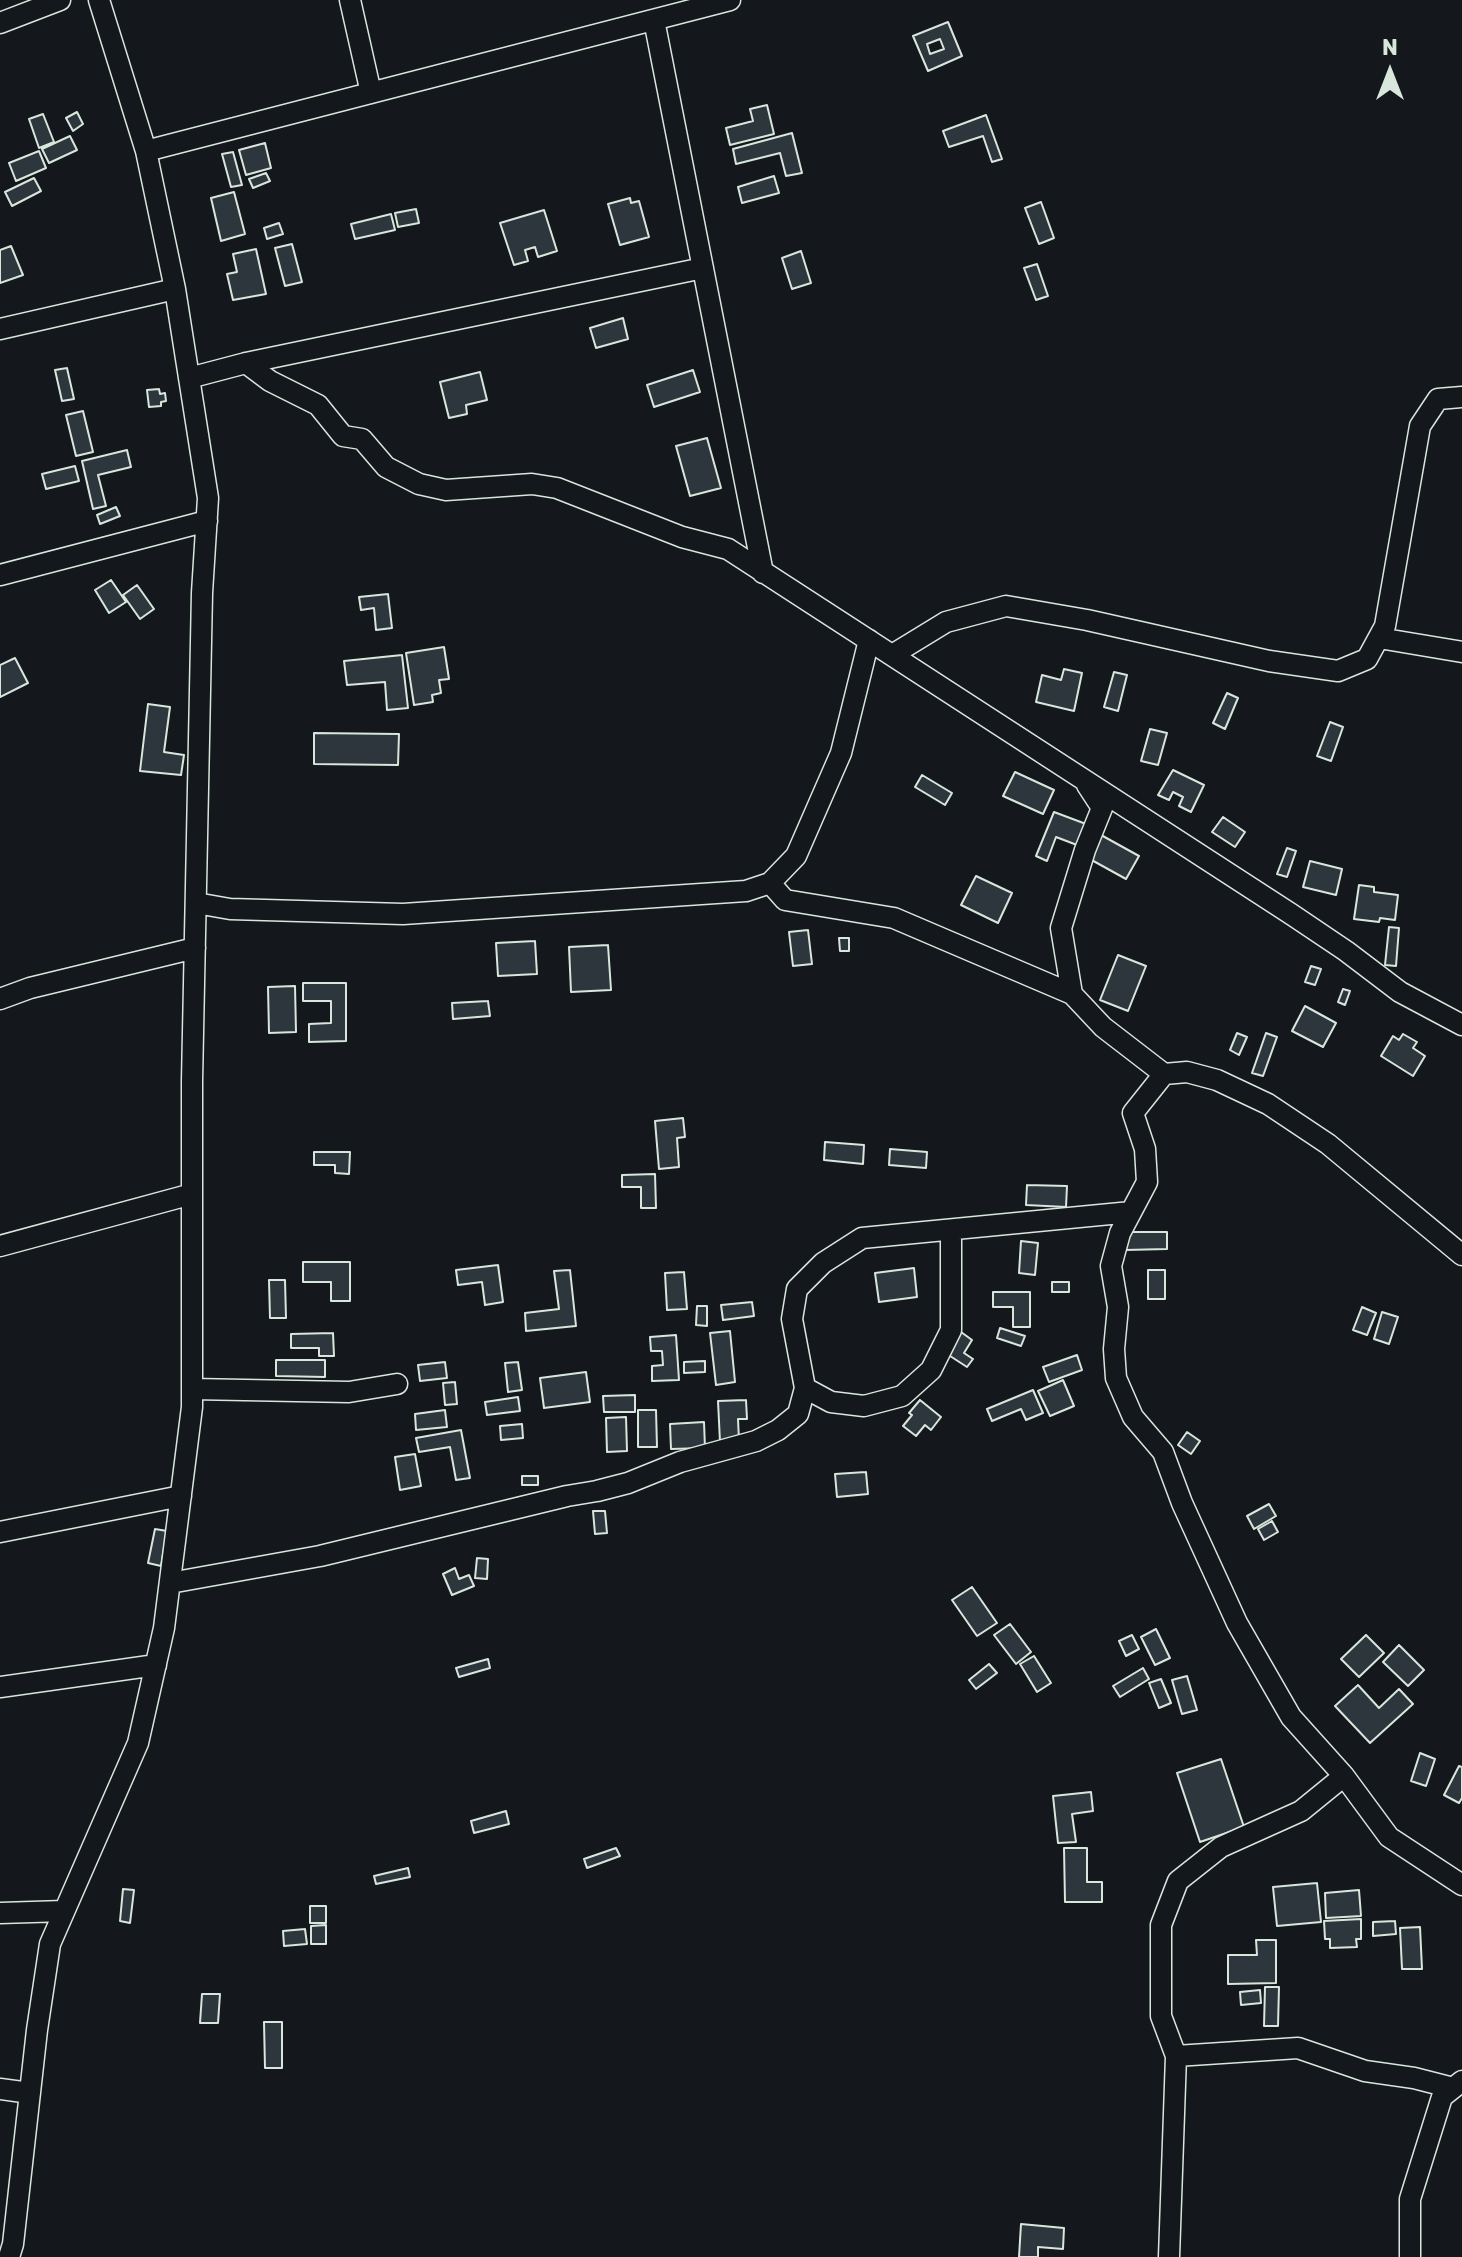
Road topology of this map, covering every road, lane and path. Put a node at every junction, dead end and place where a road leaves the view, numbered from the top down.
1 (60, 0) edge
2 (99, 0) edge
3 (350, 0) edge
4 (730, 0) edge
5 (654, 20) junction
6 (0, 23) edge
7 (371, 93) junction
8 (146, 151) junction
9 (703, 268) junction
10 (175, 289) junction
11 (0, 329) edge
12 (246, 363) junction
13 (189, 378) junction
14 (1462, 397) edge
15 (207, 521) junction
16 (763, 573) junction
17 (0, 575) edge
18 (1379, 638) junction
19 (869, 640) junction
20 (1462, 652) edge
21 (892, 655) junction
22 (1085, 782) junction
23 (770, 883) junction
24 (196, 903) junction
25 (195, 948) junction
26 (1072, 994) junction
27 (0, 999) edge
28 (1462, 1025) edge
29 (1164, 1074) junction
30 (192, 1194) junction
31 (1131, 1212) junction
32 (951, 1230) junction
33 (0, 1246) edge
34 (1462, 1255) edge
35 (397, 1384) dead end
36 (805, 1388) junction
37 (192, 1389) junction
38 (181, 1496) junction
39 (0, 1532) edge
40 (170, 1583) junction
41 (156, 1665) junction
42 (0, 1687) edge
43 (1344, 1776) junction
44 (1462, 1885) edge
45 (64, 1911) junction
46 (0, 1913) edge
47 (1176, 2056) junction
48 (1458, 2084) edge
49 (0, 2089) edge
50 (30, 2093) junction
51 (9, 2257) edge
52 (1169, 2257) edge
53 (1410, 2257) edge

1 - 6 street
2 - 8 street
3 - 7 street
4 - 5 street
5 - 7 street
5 - 9 street
7 - 8 street
8 - 10 street
9 - 12 street
9 - 16 street
10 - 11 street
10 - 13 street
12 - 13 street
12 - 16 street
13 - 15 street
14 - 18 street
15 - 17 street
15 - 24 street
16 - 19 street
18 - 20 street
18 - 21 street
19 - 21 street
19 - 23 street
21 - 22 street
22 - 26 street
22 - 28 street
23 - 24 street
23 - 26 street
24 - 25 street
25 - 27 street
25 - 30 street
26 - 29 street
29 - 31 street
29 - 34 street
30 - 33 street
30 - 37 street
31 - 32 street
31 - 43 street
32 - 36 street
32 - 36 street
35 - 37 street
36 - 40 street
37 - 38 street
38 - 39 street
38 - 40 street
40 - 41 street
41 - 42 street
41 - 45 street
43 - 44 street
43 - 47 street
45 - 46 street
45 - 50 street
47 - 48 street
47 - 52 street
48 - 53 street
49 - 50 street
50 - 51 street

